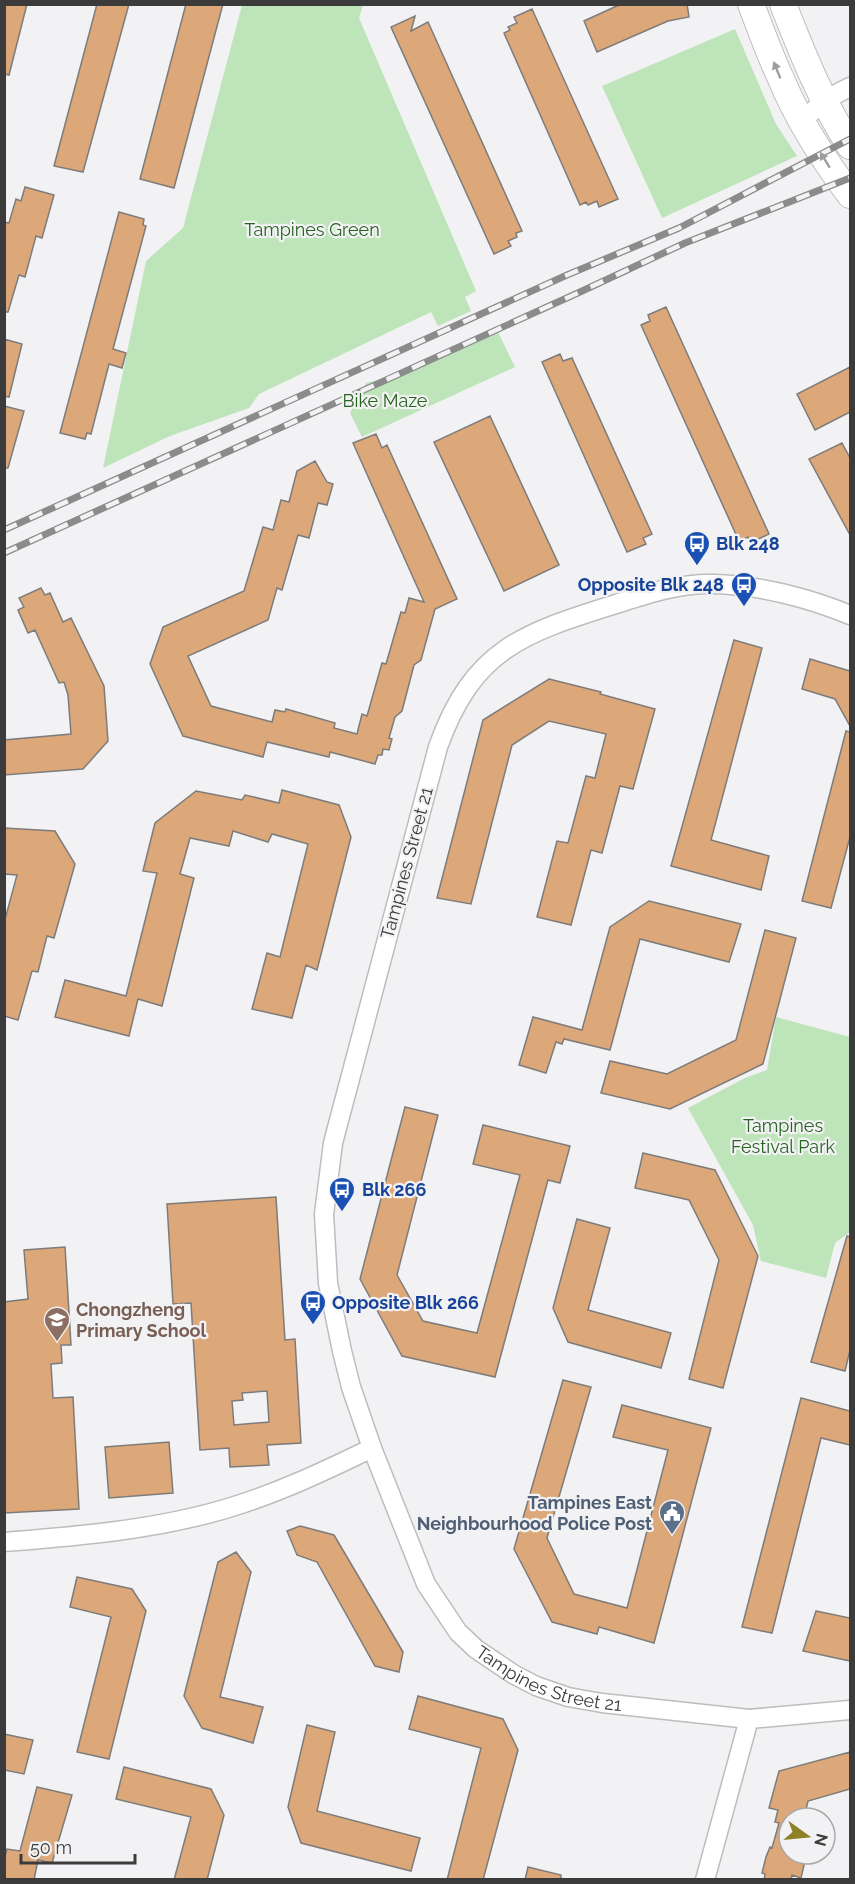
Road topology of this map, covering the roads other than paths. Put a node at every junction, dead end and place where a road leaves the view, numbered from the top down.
1 (751, 4) edge
2 (783, 4) edge
3 (850, 87) edge
4 (825, 102) junction
5 (803, 123) junction
6 (850, 146) edge
7 (850, 195) edge
8 (850, 615) edge
9 (372, 1448) junction
10 (4, 1542) edge
11 (850, 1710) edge
12 (749, 1719) junction
13 (705, 1880) edge

5 -> 1 main road
2 - 4 main road
3 - 4 street
4 - 5 street
4 - 6 main road
7 -> 5 main road
8 - 9 street, Tampines Street 21
9 - 10 street
9 - 12 street, Tampines Street 21
11 - 12 street, Tampines Street 21
12 - 13 street

